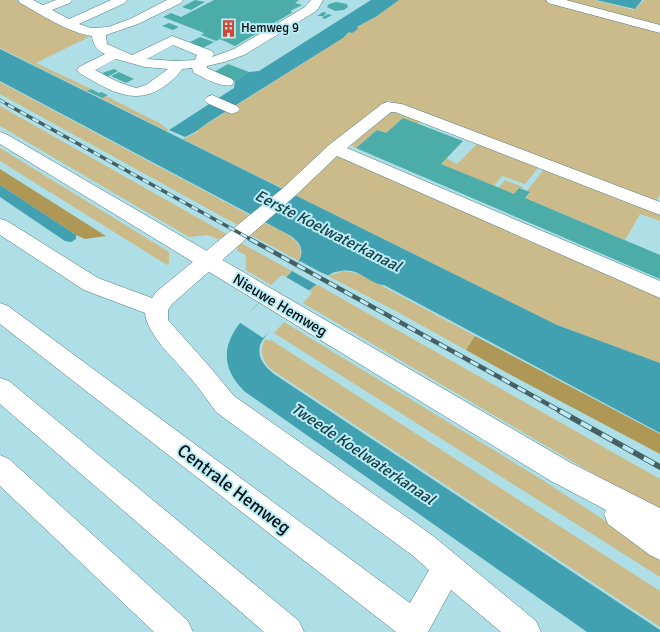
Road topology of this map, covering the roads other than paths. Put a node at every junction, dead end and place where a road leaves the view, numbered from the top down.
1 (24, 0) edge
2 (66, 0) edge
3 (121, 0) edge
4 (176, 0) edge
5 (317, 0) edge
6 (552, 0) edge
7 (42, 10) junction
8 (312, 22) dead end
9 (127, 23) junction
10 (69, 24) junction
11 (286, 24) junction
12 (660, 29) edge
13 (99, 33) junction
14 (226, 42) dead end
15 (163, 44) junction
16 (116, 54) junction
17 (204, 58) junction
18 (134, 60) junction
19 (177, 66) junction
20 (227, 82) dead end
21 (212, 100) dead end
22 (232, 109) dead end
23 (0, 137) edge
24 (335, 149) junction
25 (660, 209) edge
26 (0, 226) edge
27 (208, 262) junction
28 (660, 290) edge
29 (157, 308) junction
30 (0, 312) edge
31 (0, 389) edge
32 (0, 468) edge
33 (561, 472) junction
34 (660, 524) edge
35 (660, 545) edge
36 (448, 566) junction
37 (177, 632) edge
38 (288, 632) edge
39 (525, 632) edge

1 - 7 main road
2 - 7 main road
3 - 10 main road
4 - 9 main road
5 - 11 main road
6 - 12 main road
7 - 10 main road
8 - 11 main road
9 - 13 main road
9 - 15 main road
10 - 13 main road
11 - 17 main road
13 - 16 main road
14 - 17 main road
15 - 17 main road
15 - 18 main road
16 - 18 main road
16 - 19 main road
17 - 19 main road
17 - 20 main road
18 - 19 main road
21 - 22 main road
23 - 27 main road, Nieuwe Hemweg
24 - 25 main road
24 - 27 main road
24 - 28 main road
26 - 29 main road
27 - 29 main road
27 - 33 main road, Nieuwe Hemweg
29 - 36 main road
30 - 36 main road, Centrale Hemweg
31 - 38 main road
32 - 37 main road
33 - 34 main road, Nieuwe Hemweg
33 - 35 main road, Nieuwe Hemweg
36 - 39 main road

